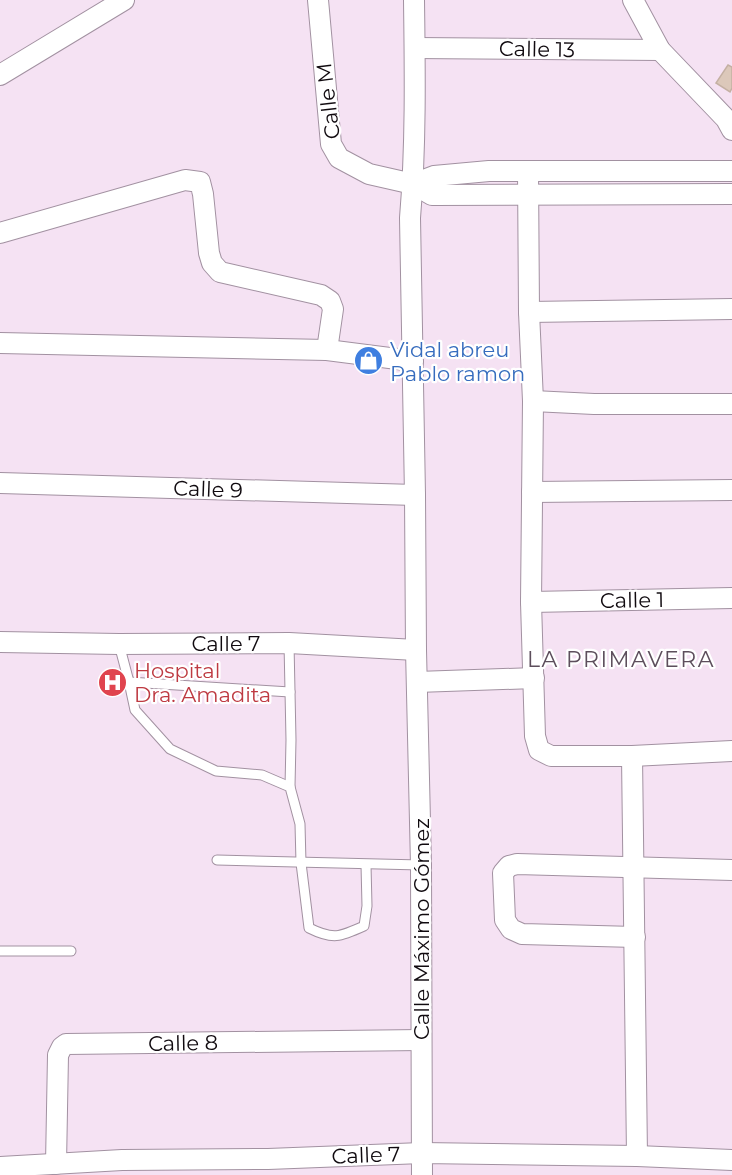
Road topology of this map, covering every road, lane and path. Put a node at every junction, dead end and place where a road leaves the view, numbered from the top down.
1 (124, 0) edge
2 (318, 0) edge
3 (414, 0) edge
4 (633, 0) edge
5 (415, 48) junction
6 (660, 50) junction
7 (0, 75) edge
8 (732, 130) edge
9 (528, 171) junction
10 (732, 171) edge
11 (412, 183) junction
12 (528, 194) junction
13 (732, 194) edge
14 (0, 233) edge
15 (732, 309) edge
16 (529, 312) junction
17 (0, 343) edge
18 (327, 350) junction
19 (413, 361) junction
20 (533, 401) junction
21 (732, 404) edge
22 (0, 483) edge
23 (732, 490) edge
24 (532, 492) junction
25 (416, 495) junction
26 (732, 598) edge
27 (531, 602) junction
28 (0, 642) edge
29 (289, 643) junction
30 (119, 644) junction
31 (416, 650) junction
32 (534, 678) junction
33 (129, 682) junction
34 (417, 682) junction
35 (290, 693) junction
36 (732, 751) edge
37 (632, 756) junction
38 (290, 787) junction
39 (217, 860) dead end
40 (301, 863) junction
41 (366, 864) junction
42 (421, 866) junction
43 (634, 867) junction
44 (732, 870) edge
45 (635, 936) junction
46 (0, 951) edge
47 (71, 951) dead end
48 (422, 1040) junction
49 (422, 1153) junction
50 (638, 1156) junction
51 (56, 1164) junction
52 (729, 1165) edge
53 (0, 1167) edge
54 (268, 1167) edge
55 (122, 1168) edge
56 (422, 1175) edge

1 - 7 street
2 - 11 street, Calle M
3 - 5 street, Calle Máximo Gómez
4 - 6 street
5 - 6 street, Calle 13
5 - 11 street, Calle Máximo Gómez
6 - 8 street
9 - 10 street
9 - 11 street
9 - 12 street
11 - 12 street
11 - 19 street, Calle Máximo Gómez
12 - 13 street
12 - 16 street
14 - 18 street
15 - 16 street
16 - 20 street
17 - 18 street
18 - 19 street
19 - 25 street, Calle Máximo Gómez
20 - 21 street
20 - 24 street
22 - 25 street, Calle 9
23 - 24 street
24 - 27 street
25 - 31 street, Calle Máximo Gómez
26 - 27 street, Calle 1
27 - 32 street
28 - 30 street, Calle 7
29 - 30 street, Calle 7
29 - 31 street, Calle 7
29 - 35 lane
30 - 33 lane
31 - 34 street, Calle Máximo Gómez
32 - 34 street
32 - 37 street
33 - 35 lane
33 - 38 lane
34 - 42 street, Calle Máximo Gómez
35 - 38 lane
36 - 37 street
37 - 43 street
38 - 40 lane
39 - 40 lane
40 - 41 lane
40 - 41 lane
41 - 42 lane
42 - 48 street, Calle Máximo Gómez
43 - 44 street
43 - 45 street
43 - 45 street
45 - 50 street
46 - 47 lane
48 - 49 street, Calle Máximo Gómez
48 - 51 street, Calle 8
49 - 50 street, Calle 7
49 - 54 street, Calle 7
49 - 56 street, Calle Máximo Gómez
50 - 52 street, Calle 7
51 - 53 street, Calle 7
51 - 55 street, Calle 7
54 - 55 street, Calle 7

